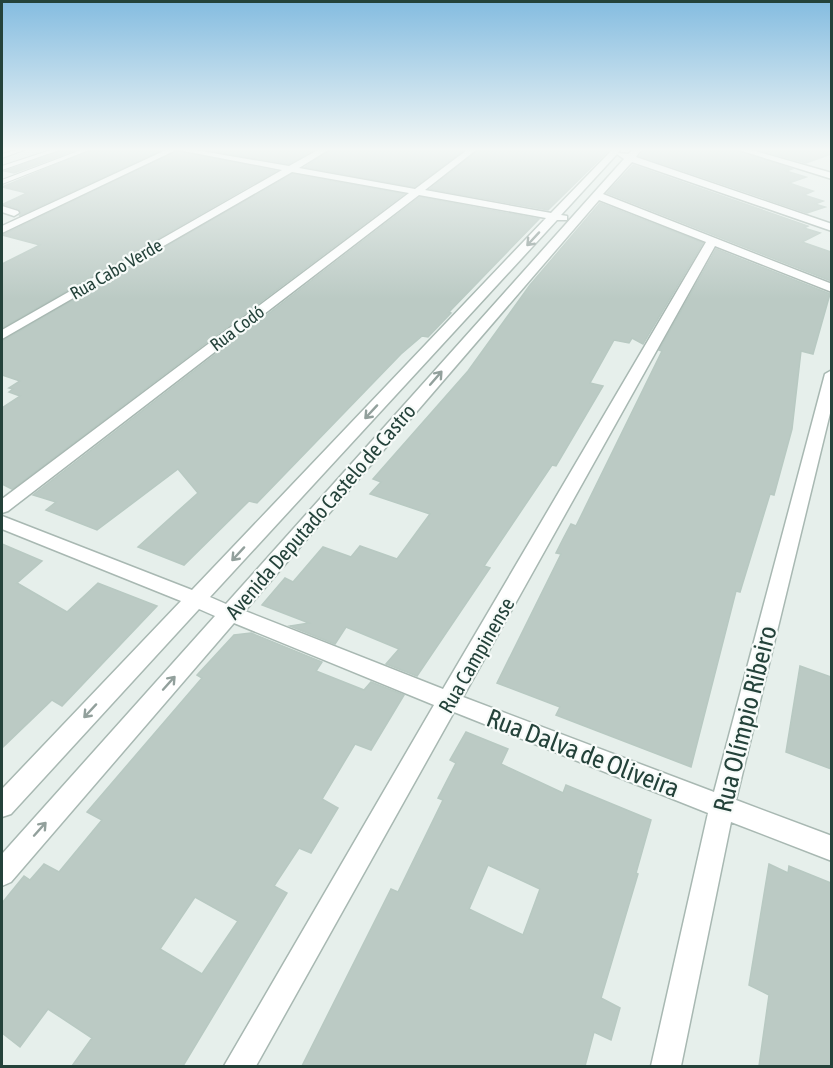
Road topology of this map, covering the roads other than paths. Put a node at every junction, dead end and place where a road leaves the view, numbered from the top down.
1 (42, 200) edge
2 (66, 200) edge
3 (237, 200) edge
4 (406, 200) edge
5 (459, 200) edge
6 (572, 200) edge
7 (592, 200) edge
8 (608, 200) edge
9 (754, 200) edge
10 (2, 209) edge
11 (14, 213) junction
12 (554, 217) junction
13 (2, 219) edge
14 (573, 220) junction
15 (831, 228) edge
16 (2, 230) edge
17 (712, 242) junction
18 (515, 258) junction
19 (536, 263) junction
20 (831, 288) edge
21 (2, 335) edge
22 (831, 374) edge
23 (2, 507) edge
24 (2, 522) edge
25 (195, 599) junction
26 (232, 613) junction
27 (449, 701) junction
28 (2, 806) edge
29 (722, 806) junction
30 (831, 849) edge
31 (2, 873) edge
32 (239, 1066) edge
33 (666, 1066) edge

1 - 11 street
2 - 16 street
3 - 21 street, Rua Cabo Verde
4 - 23 street, Rua Codó
5 - 12 street
6 - 12 street, Avenida Deputado Castelo de Castro
7 - 14 street, Avenida Deputado Castelo de Castro
8 - 17 street
9 - 15 street
10 - 11 street
11 - 13 street
12 - 14 street
12 -> 18 street, Avenida Deputado Castelo de Castro
14 - 19 street, Avenida Deputado Castelo de Castro
17 - 20 street
17 - 27 street, Rua Campinense
18 - 19 street
18 -> 25 street, Avenida Deputado Castelo de Castro
26 -> 19 street, Avenida Deputado Castelo de Castro
22 - 29 street, Rua Olímpio Ribeiro
24 - 25 street, Rua Dalva de Oliveira
25 - 26 street, Rua Dalva de Oliveira
25 -> 28 street, Avenida Deputado Castelo de Castro
26 - 27 street, Rua Dalva de Oliveira
31 -> 26 street, Avenida Deputado Castelo de Castro
27 - 29 street, Rua Dalva de Oliveira
27 - 32 street, Rua Campinense
29 - 30 street, Rua Dalva de Oliveira
29 - 33 street, Rua Olímpio Ribeiro

